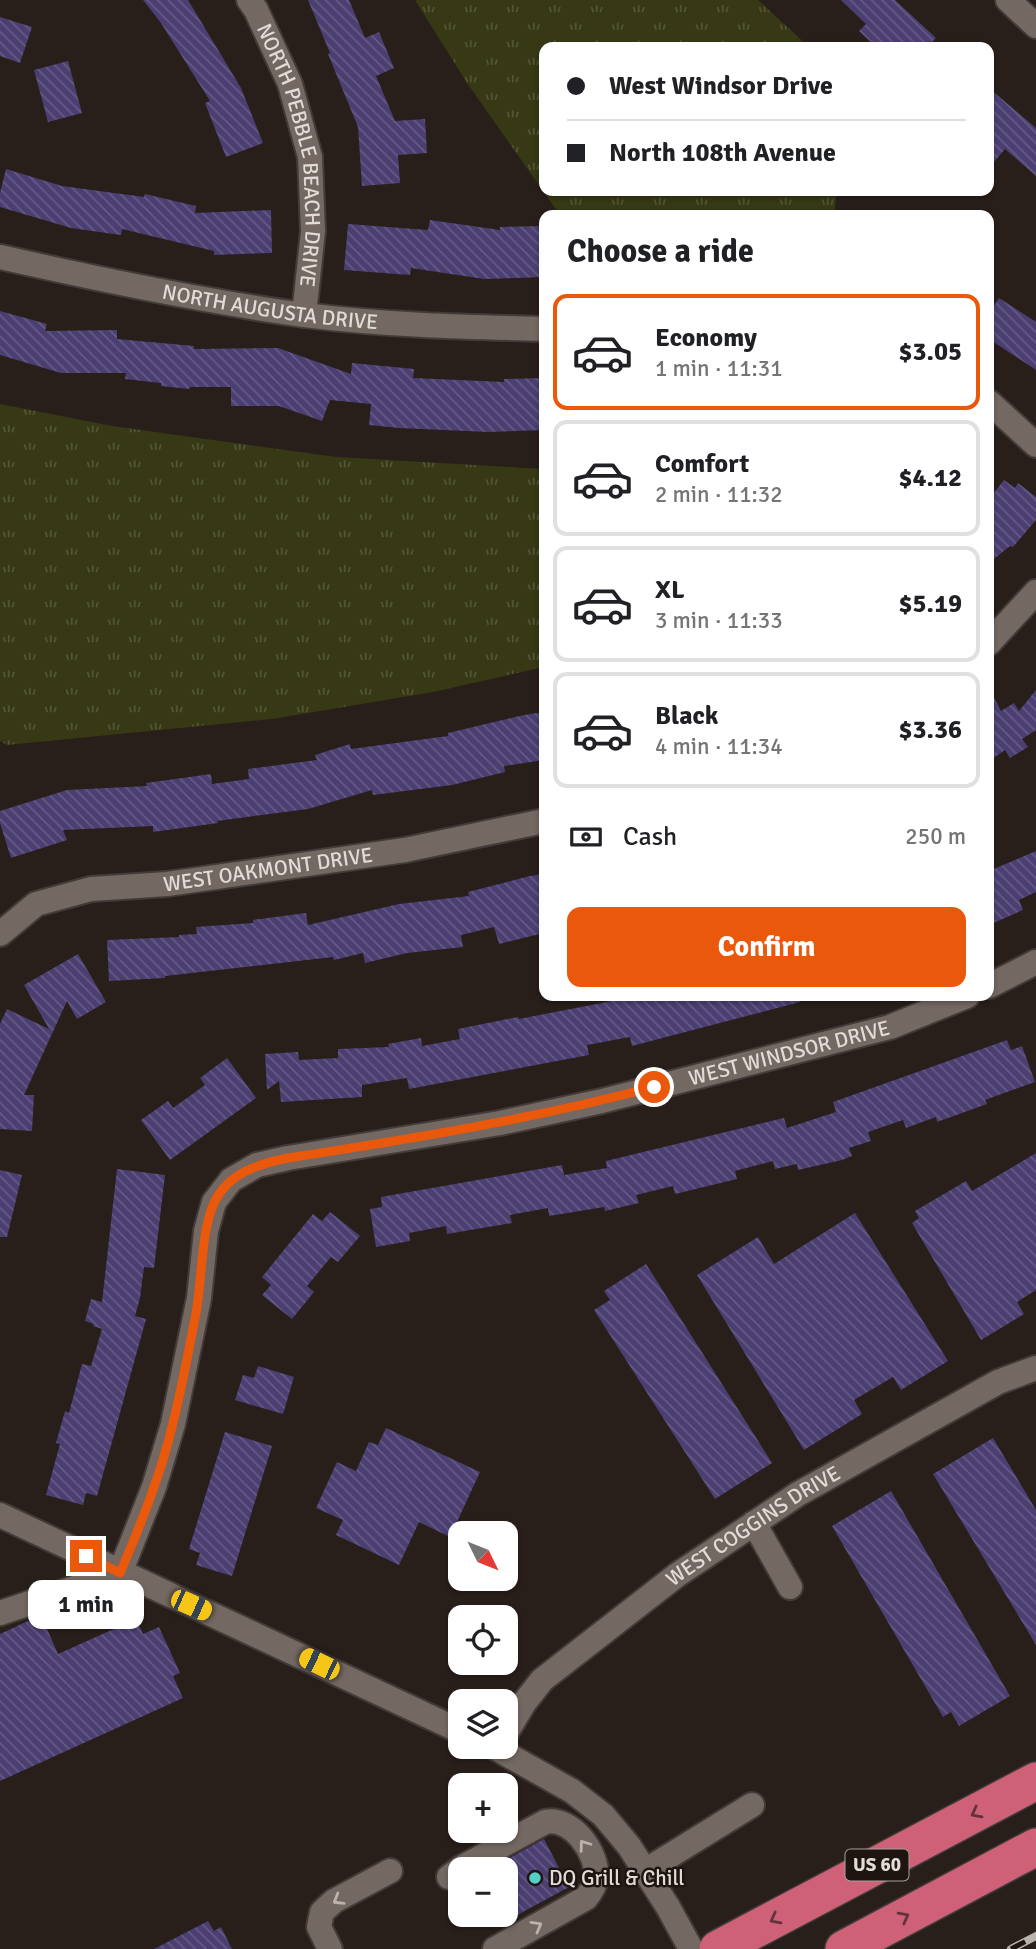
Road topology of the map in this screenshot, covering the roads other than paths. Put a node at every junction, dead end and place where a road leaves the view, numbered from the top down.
1 (249, 0) edge
2 (1008, 0) edge
3 (1036, 26) edge
4 (0, 257) edge
5 (304, 315) junction
6 (539, 329) edge
7 (994, 407) edge
8 (1036, 445) edge
9 (1036, 592) edge
10 (994, 638) edge
11 (539, 822) edge
12 (0, 934) edge
13 (1036, 962) edge
14 (994, 983) edge
15 (955, 1001) edge
16 (1036, 1368) edge
17 (0, 1515) edge
18 (754, 1523) junction
19 (120, 1573) junction
20 (790, 1587) dead end
21 (0, 1613) edge
22 (518, 1712) edge
23 (448, 1725) edge
24 (518, 1757) edge
25 (1036, 1781) edge
26 (752, 1805) dead end
27 (1036, 1847) edge
28 (481, 1857) edge
29 (390, 1871) dead end
30 (645, 1871) junction
31 (330, 1949) edge
32 (495, 1949) edge
33 (691, 1949) edge
34 (718, 1949) edge
35 (844, 1949) edge

1 - 5 street, NORTH PEBBLE BEACH DRIVE
2 - 3 street
4 - 5 street, NORTH AUGUSTA DRIVE
5 - 6 street, NORTH AUGUSTA DRIVE
7 - 8 street
9 - 10 street
11 - 12 street, WEST OAKMONT DRIVE
13 - 14 street
15 - 19 street, WEST WINDSOR DRIVE
16 - 18 street, WEST COGGINS DRIVE
17 - 19 street
18 - 20 street
18 - 22 street, WEST COGGINS DRIVE
19 - 21 street
19 - 23 street
24 - 30 street
25 -> 34 highway, US 60
26 - 30 street
35 -> 27 highway, US 60
32 -> 28 street
29 -> 31 street
30 - 33 street

